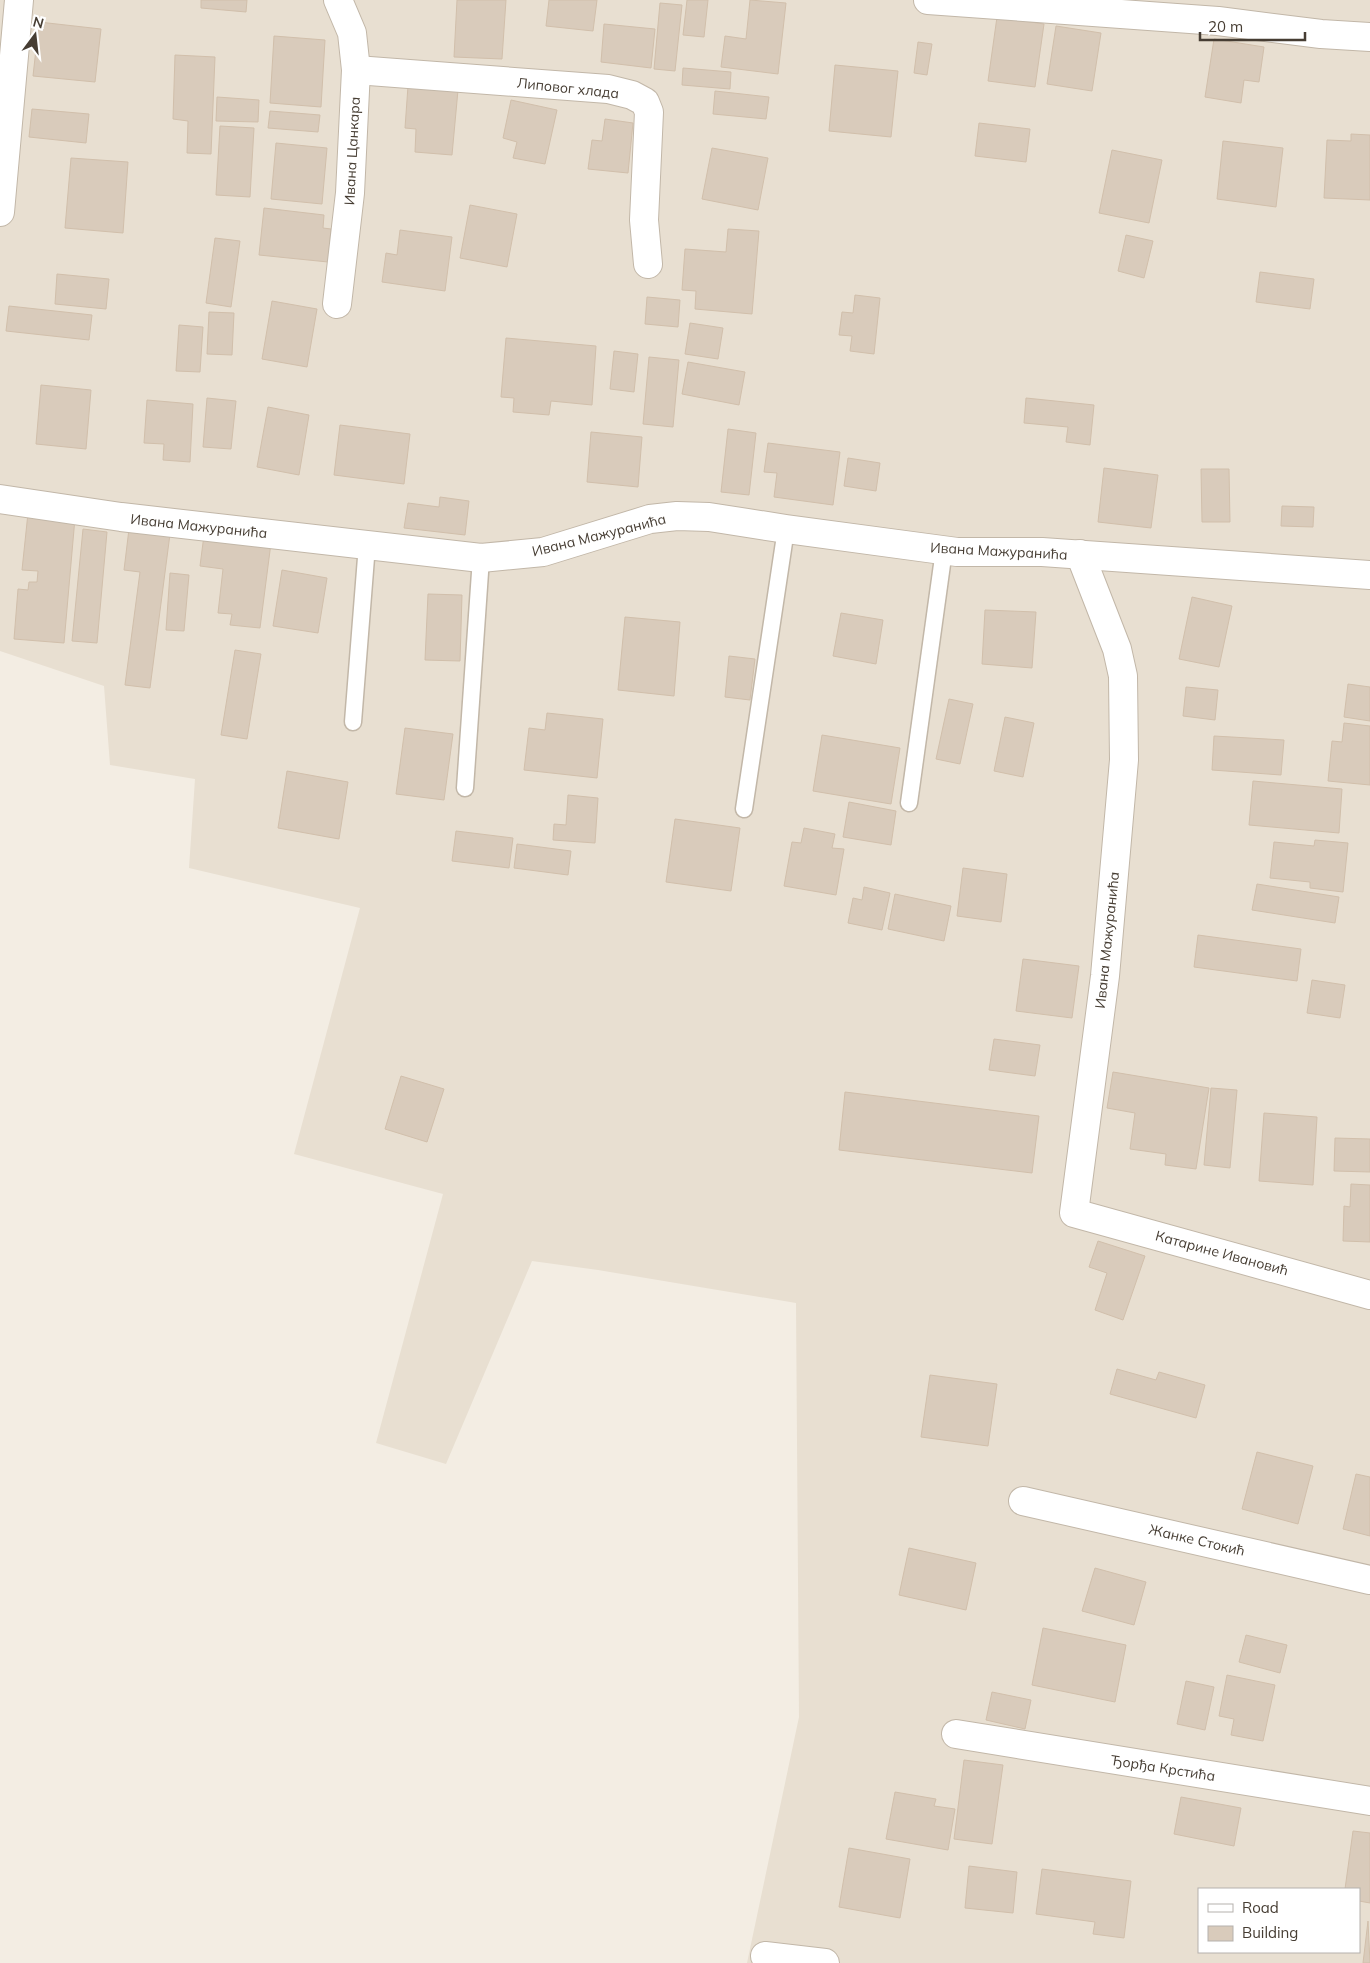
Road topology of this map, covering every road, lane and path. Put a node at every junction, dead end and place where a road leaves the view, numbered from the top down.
1 (19, 0) edge
2 (338, 0) edge
3 (928, 0) edge
4 (1219, 11) edge
5 (1370, 37) edge
6 (356, 70) junction
7 (0, 212) edge
8 (648, 264) dead end
9 (338, 304) dead end
10 (0, 499) edge
11 (786, 529) junction
12 (367, 545) junction
13 (944, 550) junction
14 (1080, 554) junction
15 (481, 558) junction
16 (1370, 575) edge
17 (353, 722) dead end
18 (465, 788) dead end
19 (909, 803) dead end
20 (744, 810) dead end
21 (1074, 1213) joint
22 (1370, 1295) edge
23 (1023, 1501) dead end
24 (1370, 1580) edge
25 (956, 1734) dead end
26 (1370, 1802) edge
27 (765, 1956) dead end
28 (825, 1963) edge

1 - 7 street
2 - 6 street, Ивана Цанкара
3 - 4 street
4 - 5 street
6 - 8 street, Липовог хлада
6 - 9 street, Ивана Цанкара
10 - 12 street, Ивана Мажуранића
11 - 13 street, Ивана Мажуранића
11 - 15 street, Ивана Мажуранића
11 - 20 lane
12 - 15 street, Ивана Мажуранића
12 - 17 lane
13 - 14 street, Ивана Мажуранића
13 - 19 lane
14 - 16 street, Ивана Мажуранића
14 - 21 street, Ивана Мажуранића
15 - 18 lane
21 - 22 street, Катарине Ивановић
23 - 24 street, Жанке Стокић
25 - 26 street, Ђорђа Крстића
27 - 28 street

